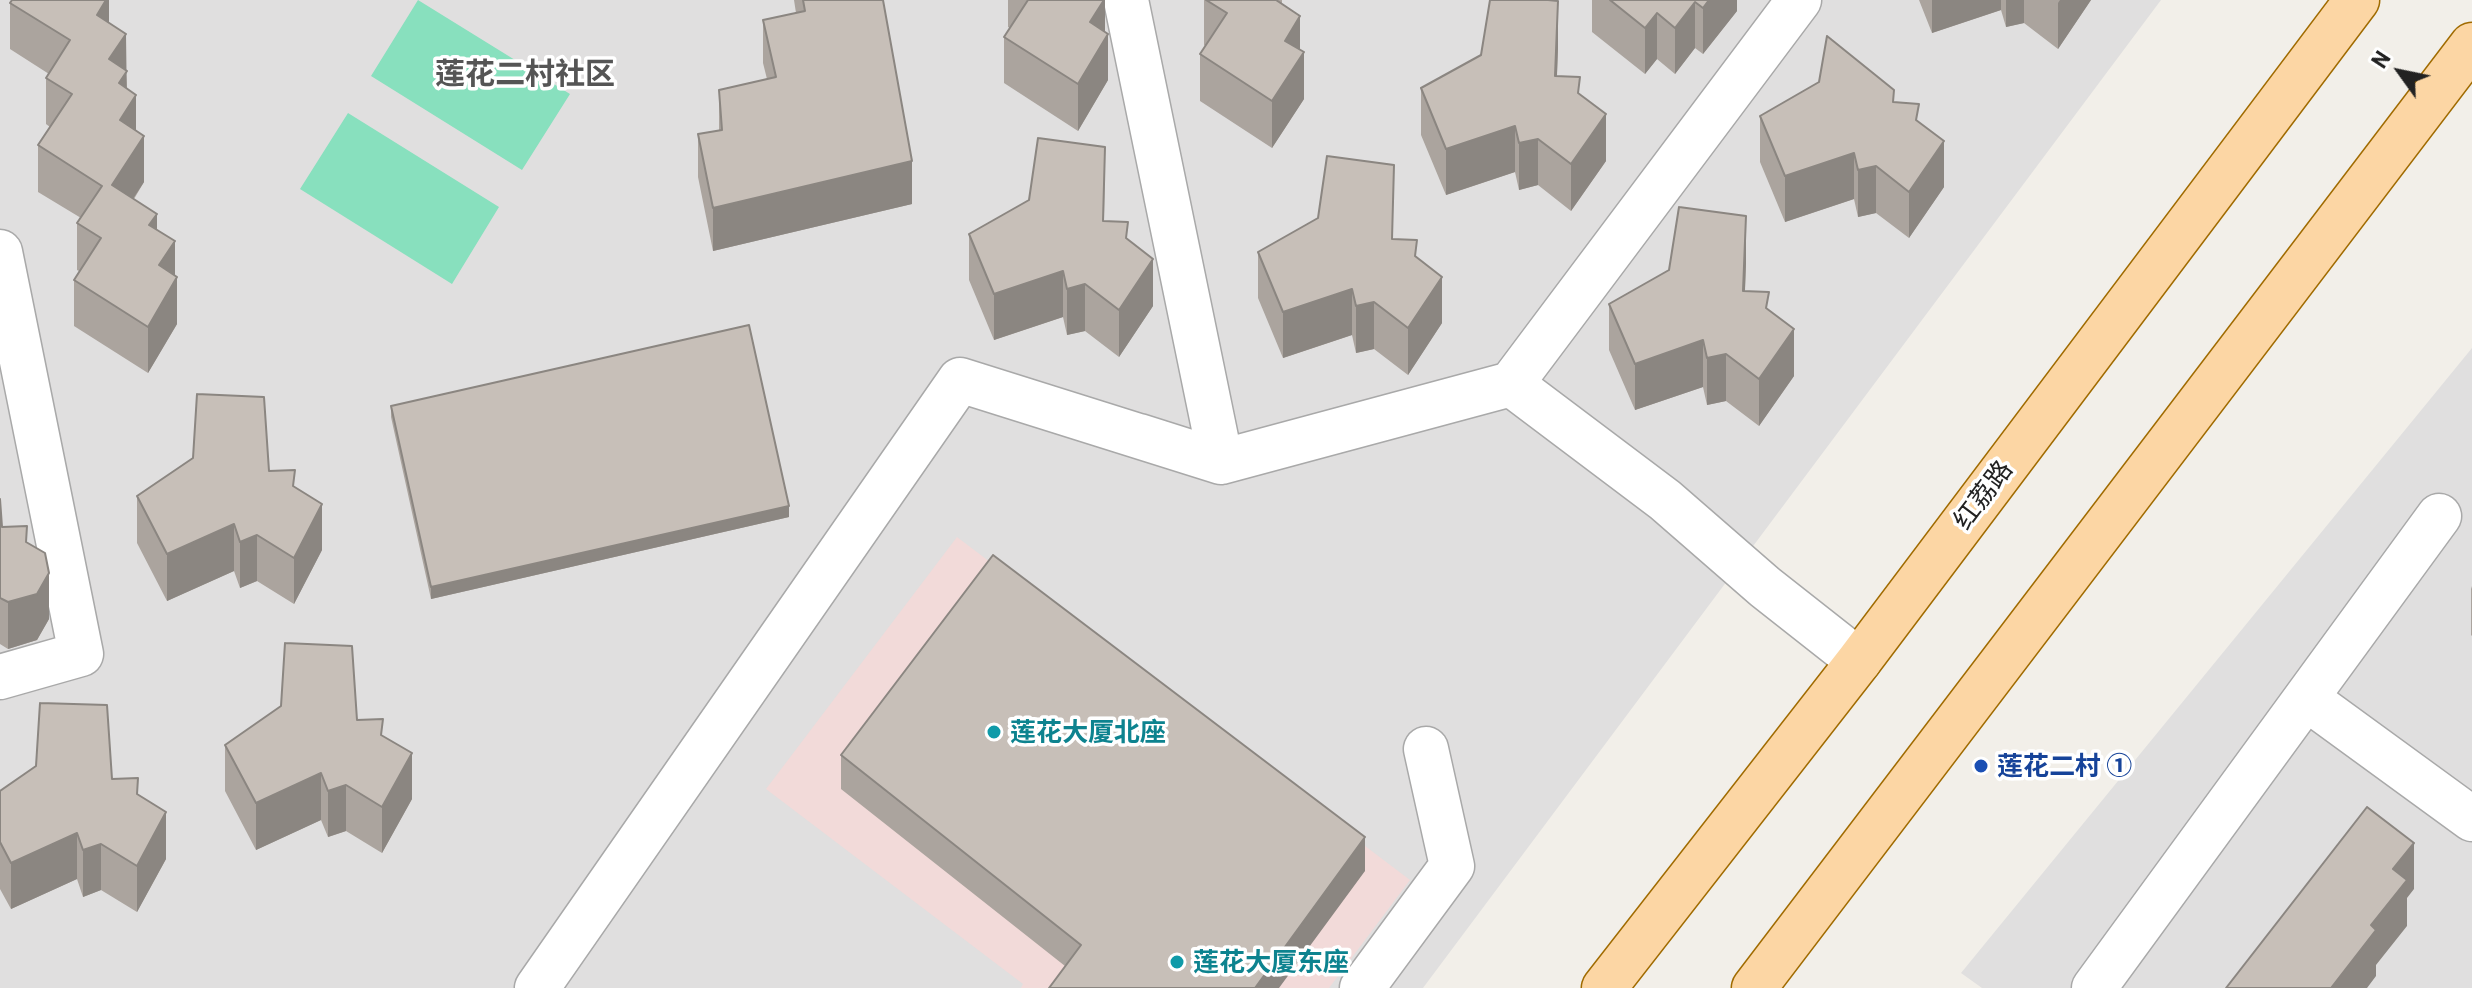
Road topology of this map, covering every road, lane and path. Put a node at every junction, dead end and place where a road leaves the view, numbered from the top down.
1 (1126, 0) edge
2 (1799, 0) edge
3 (2357, 0) edge
4 (2472, 45) edge
5 (0, 252) edge
6 (1511, 384) junction
7 (1139, 436) dead end
8 (1221, 462) junction
9 (2439, 516) dead end
10 (1859, 661) junction
11 (0, 677) edge
12 (2306, 698) junction
13 (1426, 749) dead end
14 (2472, 819) edge
15 (537, 988) edge
16 (1362, 988) edge
17 (1604, 988) edge
18 (1754, 988) edge
19 (2094, 988) edge

1 - 8 street
2 - 6 street
3 - 10 main road, 红荔路
4 - 18 main road
5 - 11 street
6 - 8 street
6 - 10 street
7 - 8 street
8 - 15 street
9 - 12 street
10 - 17 main road, 红荔路
12 - 14 street
12 - 19 street
13 - 16 street

